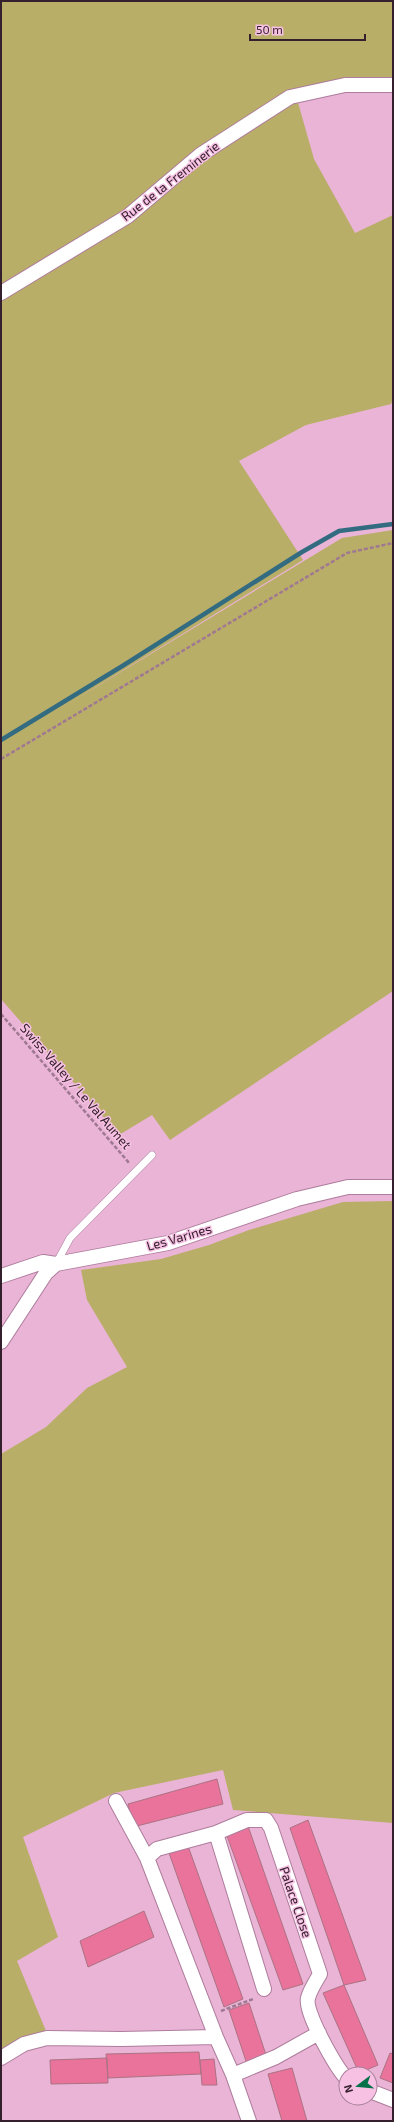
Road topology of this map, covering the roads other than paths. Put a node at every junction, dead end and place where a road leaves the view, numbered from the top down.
1 (393, 85) edge
2 (1, 293) edge
3 (152, 1155) dead end
4 (393, 1187) edge
5 (56, 1264) junction
6 (1, 1276) edge
7 (1, 1342) edge
8 (116, 1801) dead end
9 (216, 1833) junction
10 (147, 1858) junction
11 (264, 1989) road end
12 (319, 2033) junction
13 (216, 2037) junction
14 (1, 2058) edge
15 (339, 2066) edge
16 (233, 2075) junction
17 (378, 2095) edge
18 (393, 2100) edge
19 (248, 2121) edge

1 - 2 street, Rue de la Freminerie
3 - 5 lane
4 - 5 street, Les Varines
5 - 6 street, Les Varines
5 - 7 street
8 - 10 street
9 - 10 street, Palace Close
9 - 11 street
9 - 12 street, Palace Close
10 - 13 street
12 - 15 street, Palace Close
12 - 16 street
13 - 14 street
13 - 16 street
16 - 19 street
17 - 18 street

